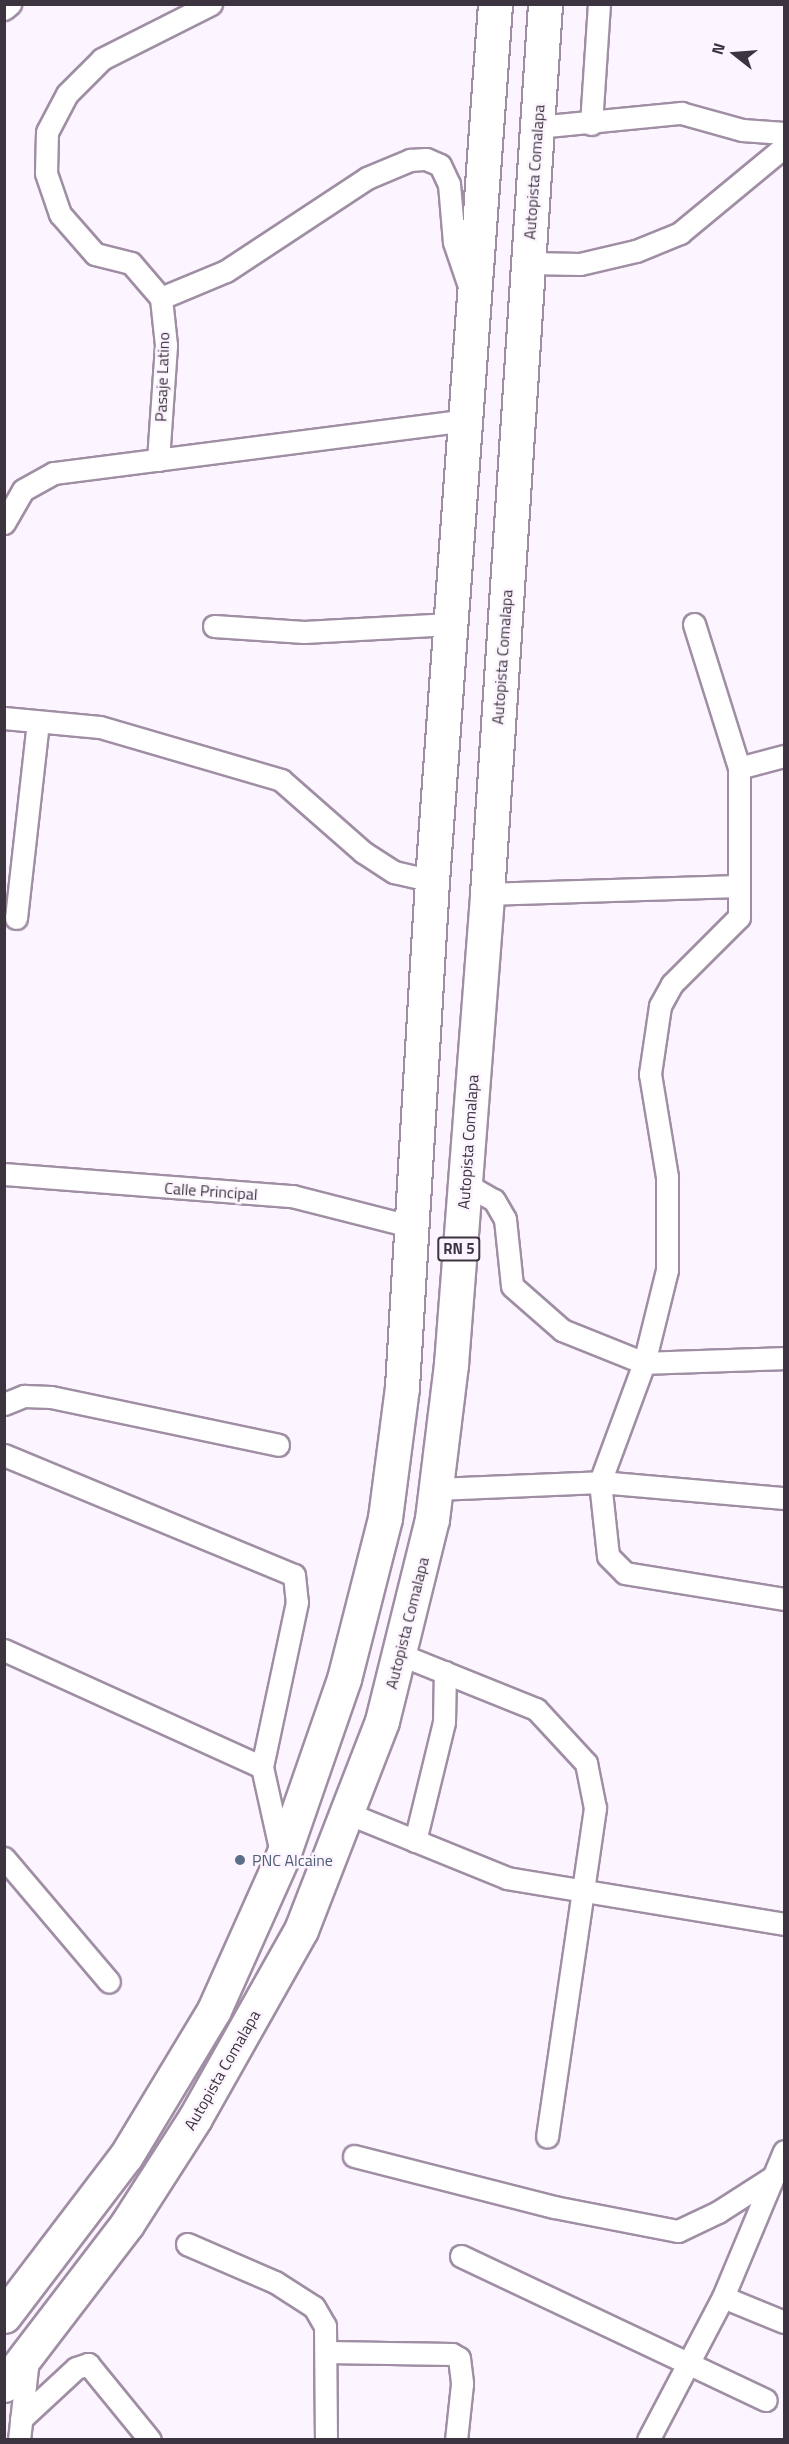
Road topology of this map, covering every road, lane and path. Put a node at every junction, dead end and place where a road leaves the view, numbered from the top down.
1 (10, 4) edge
2 (211, 4) edge
3 (495, 4) edge
4 (545, 4) edge
5 (599, 4) edge
6 (4, 9) edge
7 (591, 124) junction
8 (537, 127) junction
9 (784, 133) edge
10 (784, 147) edge
11 (528, 263) junction
12 (161, 298) junction
13 (475, 300) junction
14 (466, 420) junction
15 (158, 460) junction
16 (4, 523) edge
17 (451, 624) junction
18 (694, 624) dead end
19 (214, 626) dead end
20 (4, 718) edge
21 (38, 722) junction
22 (784, 756) edge
23 (739, 768) junction
24 (432, 881) junction
25 (736, 886) junction
26 (487, 894) junction
27 (16, 918) dead end
28 (4, 1174) edge
29 (465, 1183) junction
30 (414, 1227) junction
31 (784, 1358) edge
32 (644, 1363) junction
33 (4, 1404) edge
34 (278, 1445) dead end
35 (4, 1455) edge
36 (600, 1482) junction
37 (436, 1489) junction
38 (784, 1498) edge
39 (784, 1599) edge
40 (4, 1650) edge
41 (399, 1654) junction
42 (445, 1672) junction
43 (262, 1767) junction
44 (347, 1813) junction
45 (415, 1840) junction
46 (4, 1858) edge
47 (282, 1858) junction
48 (584, 1889) junction
49 (784, 1924) edge
50 (109, 1982) dead end
51 (547, 2137) dead end
52 (784, 2151) edge
53 (354, 2156) dead end
54 (771, 2178) junction
55 (187, 2244) dead end
56 (461, 2256) dead end
57 (723, 2297) junction
58 (4, 2316) edge
59 (784, 2322) edge
60 (326, 2352) junction
61 (28, 2358) junction
62 (690, 2364) junction
63 (4, 2385) edge
64 (766, 2400) dead end
65 (20, 2429) edge
66 (150, 2439) edge
67 (326, 2439) edge
68 (456, 2439) edge
69 (648, 2439) edge

1 - 6 street
2 - 12 street
3 - 13 highway, RN 5
4 - 8 highway, Autopista Comalapa / RN 5
5 - 7 street
7 - 8 street
7 - 9 street
8 - 11 highway, Autopista Comalapa / RN 5
10 - 11 street
11 - 26 highway, Autopista Comalapa / RN 5
12 - 13 street
12 - 15 street, Pasaje Latino
13 - 14 highway, RN 5
14 - 15 street
14 - 17 highway, RN 5
15 - 16 street
17 - 19 street
17 - 24 highway, RN 5
18 - 23 street
20 - 21 street
21 - 24 street
21 - 27 street
22 - 23 street
23 - 25 street
24 - 30 highway, RN 5
25 - 26 street
25 - 32 street
26 - 29 highway, Autopista Comalapa / RN 5
28 - 30 street, Calle Principal
29 - 32 street
29 - 37 highway, Autopista Comalapa / RN 5
30 - 47 highway, RN 5
31 - 32 street
32 - 36 street
33 - 34 street
35 - 43 street
36 - 37 street
36 - 38 street
36 - 39 street
37 - 41 highway, Autopista Comalapa / RN 5
40 - 43 street
41 - 42 street
41 - 44 highway, Autopista Comalapa / RN 5
42 - 45 street
42 - 48 street
43 - 47 street
44 - 45 street
44 - 61 highway, Autopista Comalapa / RN 5
45 - 48 street
46 - 50 street
47 - 58 highway, RN 5
48 - 49 street
48 - 51 street
52 - 54 street
53 - 54 street
54 - 57 street
55 - 60 street
56 - 62 street
57 - 59 street
57 - 62 street
60 - 67 street
60 - 68 street
61 - 63 highway, Autopista Comalapa / RN 5
61 - 65 street
62 - 64 street
62 - 69 street
65 - 66 street

